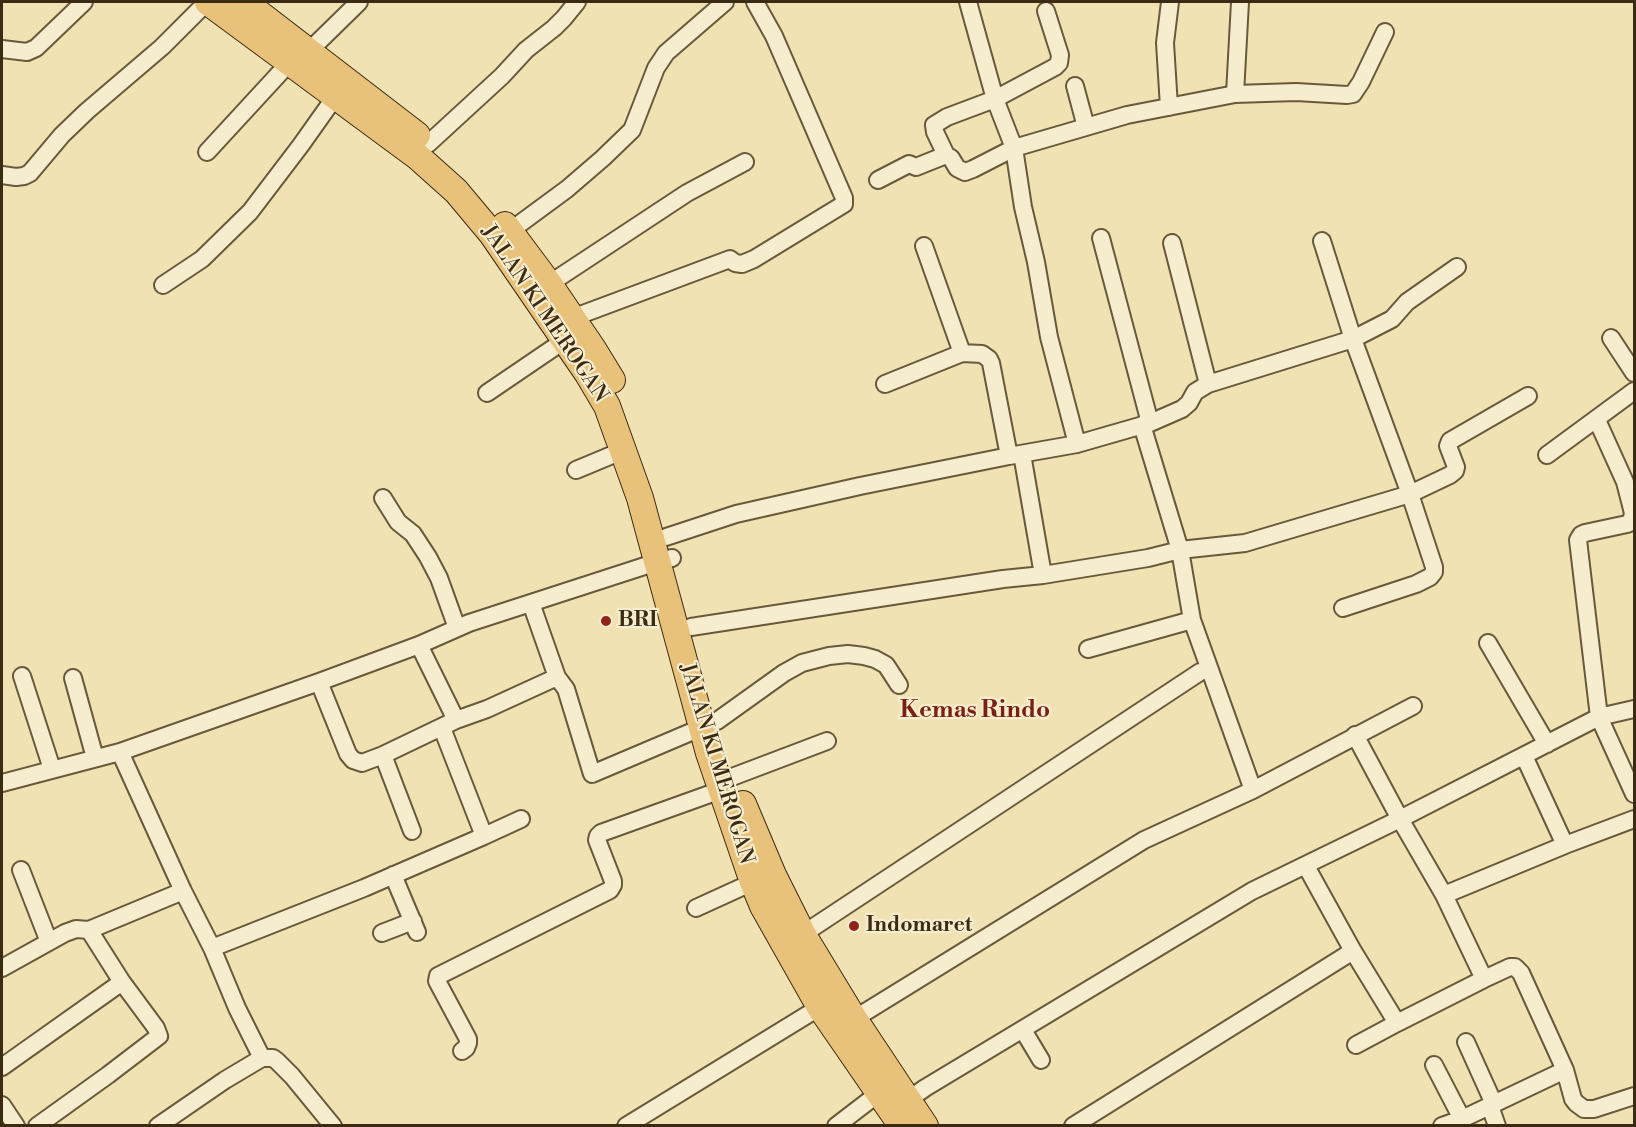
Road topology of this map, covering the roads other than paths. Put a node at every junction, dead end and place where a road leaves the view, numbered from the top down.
1 (84, 2) edge
2 (208, 2) edge
3 (244, 2) edge
4 (359, 2) edge
5 (577, 2) edge
6 (725, 2) edge
7 (755, 2) edge
8 (968, 2) edge
9 (1170, 2) edge
10 (1240, 2) edge
11 (1046, 11) dead end
12 (1385, 33) dead end
13 (2, 49) edge
14 (299, 57) junction
15 (1075, 86) dead end
16 (1235, 94) junction
17 (335, 97) junction
18 (994, 99) junction
19 (1168, 107) junction
20 (1086, 127) junction
21 (428, 144) junction
22 (1014, 148) junction
23 (207, 152) dead end
24 (946, 155) junction
25 (745, 162) dead end
26 (2, 175) edge
27 (878, 180) dead end
28 (510, 231) junction
29 (1101, 238) dead end
30 (1322, 241) dead end
31 (1172, 243) dead end
32 (924, 246) dead end
33 (1457, 267) dead end
34 (549, 284) junction
35 (163, 285) dead end
36 (568, 329) junction
37 (1611, 338) dead end
38 (1353, 339) junction
39 (962, 353) junction
40 (1635, 373) edge
41 (885, 384) dead end
42 (1208, 384) junction
43 (1635, 391) edge
44 (487, 393) dead end
45 (1528, 396) dead end
46 (1597, 420) junction
47 (1146, 424) junction
48 (1077, 444) junction
49 (624, 450) junction
50 (1015, 455) junction
51 (1547, 455) dead end
52 (576, 470) dead end
53 (1630, 480) edge
54 (1410, 494) junction
55 (383, 498) dead end
56 (1180, 550) junction
57 (665, 552) junction
58 (1043, 575) junction
59 (531, 603) junction
60 (1343, 608) dead end
61 (1192, 620) junction
62 (691, 627) junction
63 (457, 628) junction
64 (1488, 643) dead end
65 (419, 645) junction
66 (1088, 649) dead end
67 (1200, 672) dead end
68 (22, 676) dead end
69 (557, 677) junction
70 (73, 678) dead end
71 (320, 682) junction
72 (899, 685) dead end
73 (1413, 706) dead end
74 (1635, 709) edge
75 (1599, 717) junction
76 (449, 724) junction
77 (709, 724) junction
78 (1355, 735) junction
79 (827, 741) dead end
80 (1546, 744) junction
81 (120, 752) junction
82 (383, 755) junction
83 (1524, 756) junction
84 (95, 758) junction
85 (52, 769) junction
86 (2, 783) edge
87 (727, 783) junction
88 (1253, 790) junction
89 (1635, 794) edge
90 (521, 819) dead end
91 (1400, 819) junction
92 (1635, 819) edge
93 (412, 831) dead end
94 (484, 836) junction
95 (1565, 845) junction
96 (1306, 866) junction
97 (21, 870) dead end
98 (393, 875) junction
99 (753, 882) junction
100 (183, 891) junction
101 (1444, 895) junction
102 (696, 908) dead end
103 (89, 930) junction
104 (382, 933) dead end
105 (794, 940) junction
106 (49, 942) junction
107 (212, 948) junction
108 (1353, 951) junction
109 (2, 968) edge
110 (1484, 979) junction
111 (122, 982) junction
112 (820, 1007) junction
113 (854, 1019) junction
114 (1397, 1023) junction
115 (1023, 1030) junction
116 (1466, 1042) dead end
117 (1356, 1045) dead end
118 (462, 1051) dead end
119 (262, 1058) junction
120 (1041, 1060) dead end
121 (1434, 1065) dead end
122 (2, 1067) edge
123 (1565, 1070) junction
124 (879, 1093) junction
125 (1635, 1096) edge
126 (908, 1100) junction
127 (1492, 1105) junction
128 (2, 1106) edge
129 (1462, 1119) junction
130 (331, 1124) edge
131 (16, 1125) edge
132 (38, 1125) edge
133 (158, 1125) edge
134 (626, 1125) edge
135 (836, 1125) edge
136 (902, 1125) edge
137 (926, 1125) edge
138 (1073, 1125) edge
139 (1442, 1125) edge
140 (1497, 1125) edge

1 - 13 street
2 - 14 highway, JALAN KI MEROGAN
2 - 26 street
3 - 14 highway, JALAN KI MEROGAN
4 - 14 street
5 - 21 street
6 - 28 street
7 - 36 street
8 - 18 street
9 - 19 street
10 - 16 street
11 - 18 street
12 - 16 street
14 - 17 highway, JALAN KI MEROGAN
14 - 21 highway, JALAN KI MEROGAN
14 - 23 street
15 - 20 street
16 - 19 street
17 - 35 street
17 - 36 highway, JALAN KI MEROGAN
18 - 22 street
18 - 24 street
19 - 20 street
20 - 22 street
21 - 28 highway, JALAN KI MEROGAN
22 - 24 street
22 - 48 street
24 - 27 street
25 - 34 street
28 - 34 highway, JALAN KI MEROGAN
29 - 47 street
30 - 38 street
31 - 42 street
32 - 39 street
33 - 38 street
34 - 36 highway, JALAN KI MEROGAN
36 - 44 street
36 - 49 highway, JALAN KI MEROGAN
36 - 57 highway, JALAN KI MEROGAN
37 - 40 street
38 - 42 street
38 - 54 street
39 - 41 street
39 - 50 street
42 - 47 street
43 - 46 street
45 - 54 street
46 - 51 street
46 - 53 street
47 - 48 street
47 - 56 street
48 - 50 street
49 - 52 street
49 - 57 highway, JALAN KI MEROGAN
50 - 57 street
50 - 58 street
53 - 75 street
54 - 56 street
54 - 60 street
55 - 63 street
56 - 58 street
56 - 61 street
57 - 59 street
57 - 62 highway, JALAN KI MEROGAN
57 - 77 highway, JALAN KI MEROGAN
58 - 62 street
59 - 63 street
59 - 69 street
61 - 66 street
61 - 88 street
62 - 77 highway, JALAN KI MEROGAN
63 - 65 street
64 - 80 street
65 - 71 street
65 - 76 street
67 - 105 street
68 - 85 street
69 - 76 street
69 - 77 street
70 - 84 street
71 - 81 street
71 - 82 street
72 - 77 street
73 - 78 street
74 - 75 street
75 - 80 street
75 - 89 street
76 - 82 street
76 - 94 street
77 - 87 highway, JALAN KI MEROGAN
78 - 88 street
78 - 91 street
79 - 87 street
80 - 83 street
81 - 84 street
81 - 100 street
82 - 93 street
83 - 91 street
83 - 95 street
84 - 85 street
85 - 86 street
87 - 99 highway, JALAN KI MEROGAN
87 - 105 highway, JALAN KI MEROGAN
87 - 118 street
88 - 113 street
90 - 94 street
91 - 96 street
91 - 101 street
92 - 95 street
94 - 98 street
95 - 101 street
96 - 108 street
96 - 115 street
97 - 106 street
98 - 104 street
98 - 107 street
99 - 102 street
99 - 105 highway, JALAN KI MEROGAN
100 - 103 street
100 - 107 street
101 - 110 street
103 - 106 street
103 - 111 street
105 - 112 highway, JALAN KI MEROGAN
105 - 113 highway, JALAN KI MEROGAN
106 - 109 street
107 - 119 street
108 - 114 street
108 - 138 street
110 - 114 street
110 - 123 street
111 - 122 street
111 - 132 street
112 - 124 highway, JALAN KI MEROGAN
112 - 134 street
113 - 126 highway, JALAN KI MEROGAN
114 - 117 street
115 - 120 street
115 - 126 street
116 - 127 street
119 - 130 street
119 - 133 street
121 - 129 street
123 - 125 street
123 - 127 street
124 - 135 street
124 - 136 highway, JALAN KI MEROGAN
126 - 137 highway, JALAN KI MEROGAN
127 - 129 street
127 - 140 street
128 - 131 street
129 - 139 street

